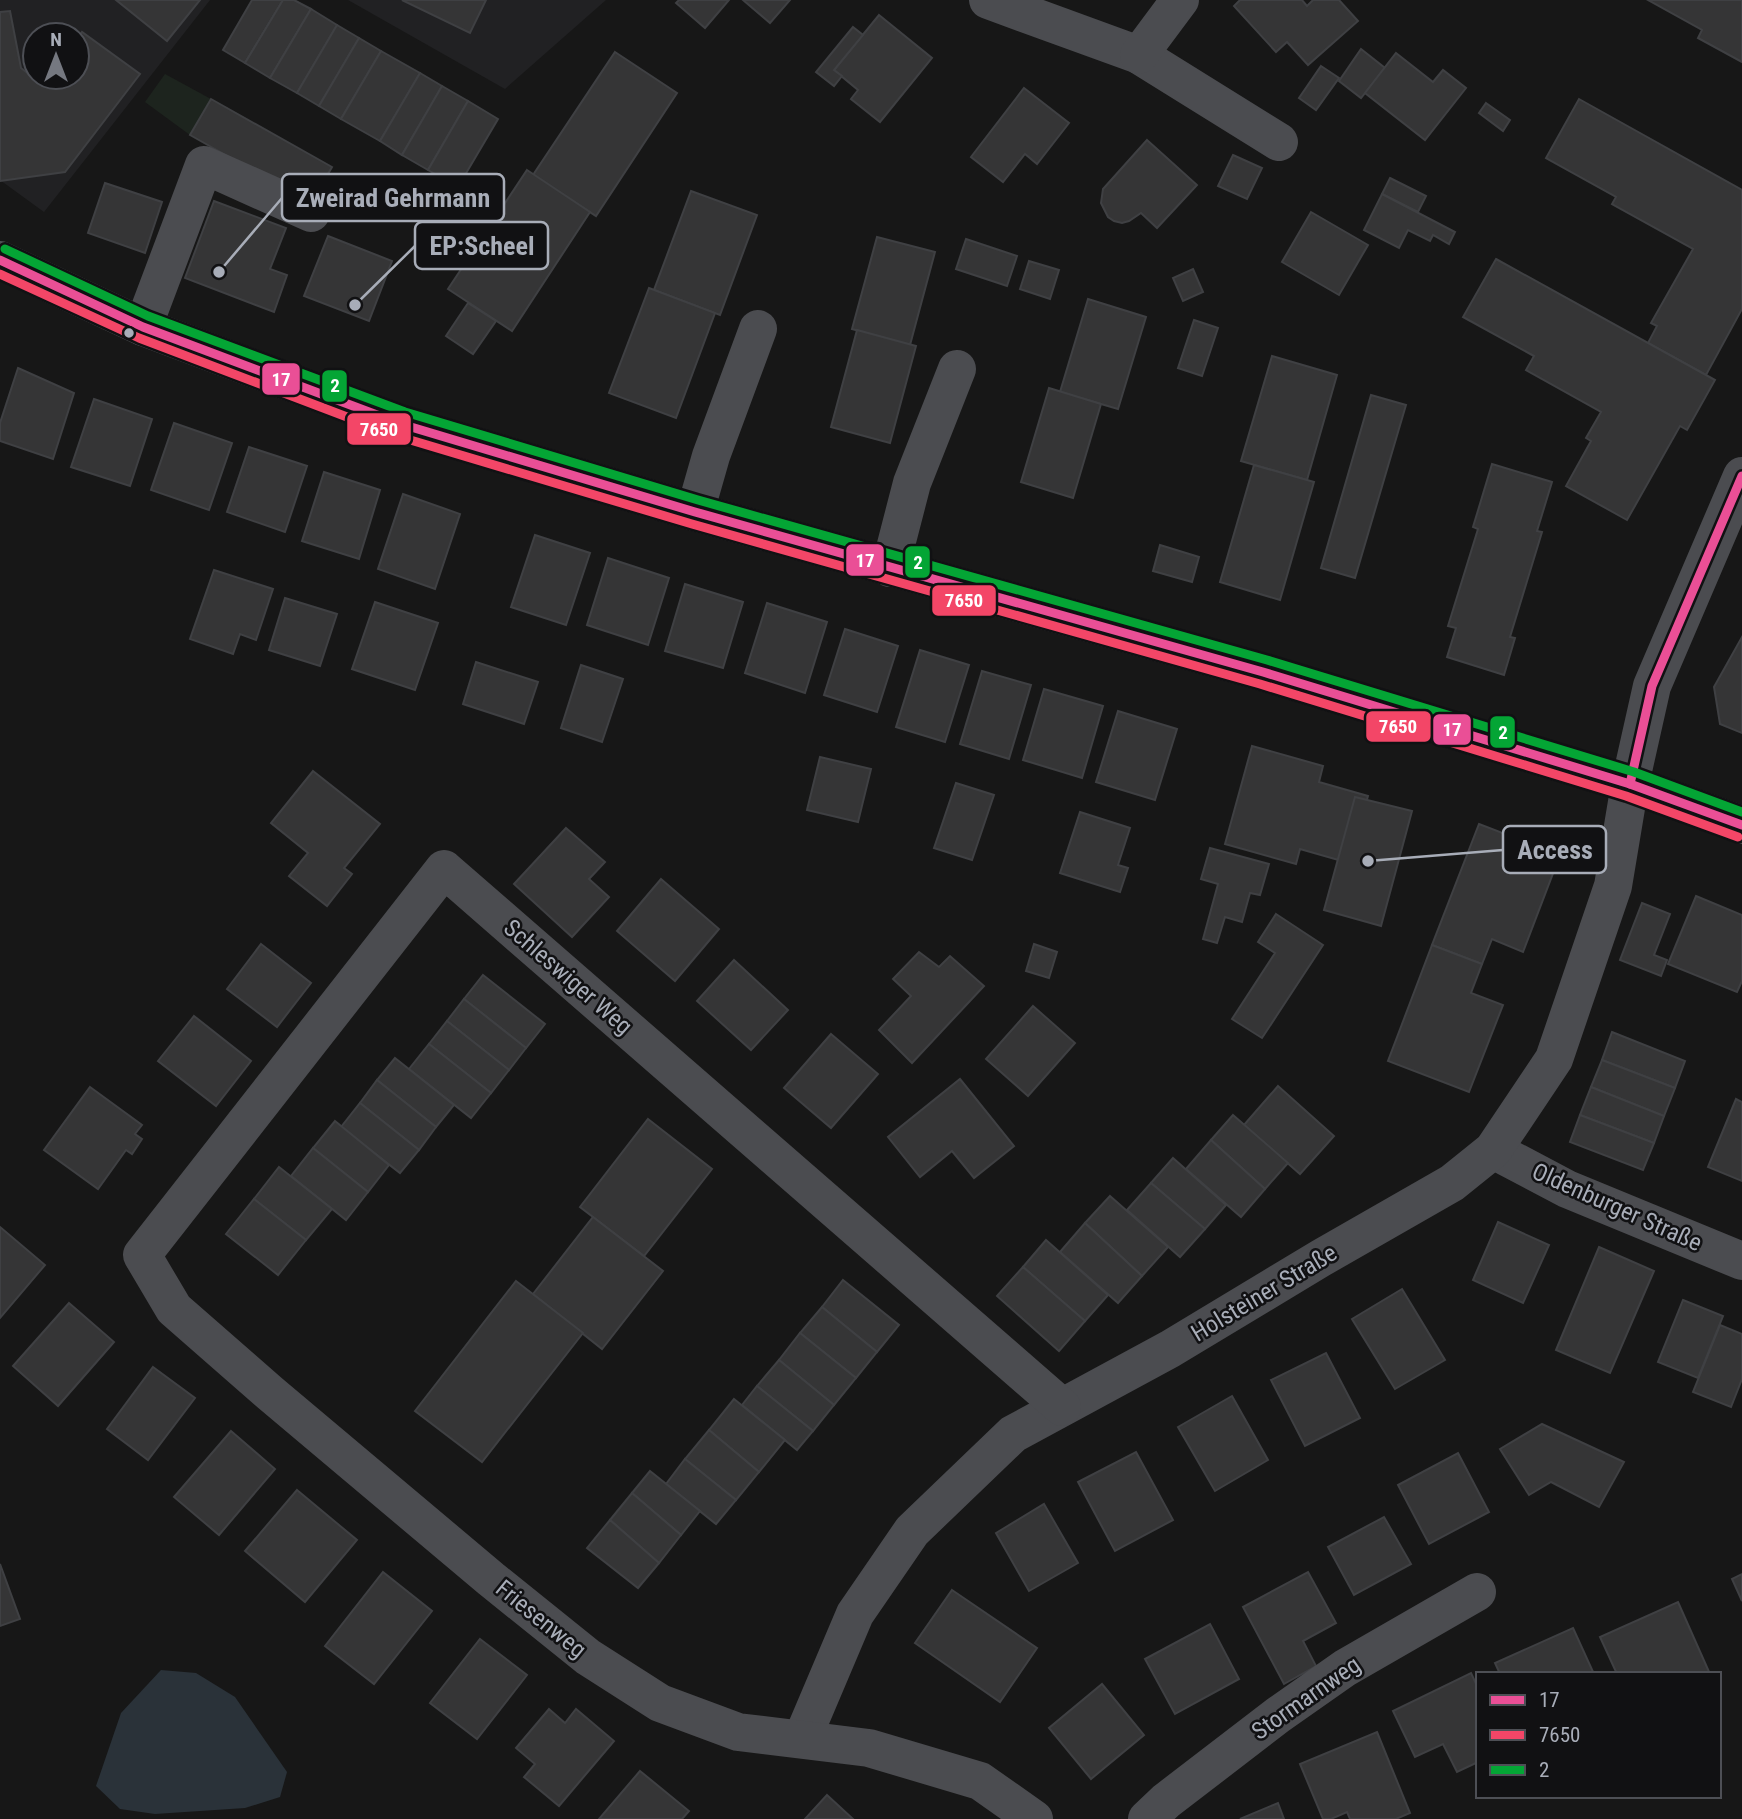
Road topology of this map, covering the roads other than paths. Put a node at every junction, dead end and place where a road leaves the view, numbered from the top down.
1 (988, 0) edge
2 (1180, 0) edge
3 (1139, 55) junction
4 (1279, 142) dead end
5 (310, 214) dead end
6 (0, 260) edge
7 (144, 327) junction
8 (758, 329) dead end
9 (957, 369) dead end
10 (1742, 476) edge
11 (695, 512) junction
12 (890, 568) junction
13 (1630, 784) junction
14 (1742, 825) edge
15 (1493, 1150) junction
16 (142, 1255) joint
17 (1742, 1261) edge
18 (1062, 1407) junction
19 (1477, 1592) dead end
20 (802, 1739) junction
21 (1034, 1819) edge
22 (1147, 1819) edge

1 - 3 street
2 - 3 street
3 - 4 street
5 - 7 street
6 - 7 main road
7 - 11 main road
8 - 11 street
9 - 12 street
10 - 13 street, Holsteiner Straße
11 - 12 main road
12 - 13 main road
13 - 14 main road
13 - 15 street, Holsteiner Straße
15 - 17 street, Oldenburger Straße
15 - 18 street, Holsteiner Straße
16 - 18 street, Schleswiger Weg
16 - 20 street, Friesenweg
18 - 20 street, Holsteiner Straße
19 - 22 street, Stormarnweg
20 - 21 street, Friesenweg

